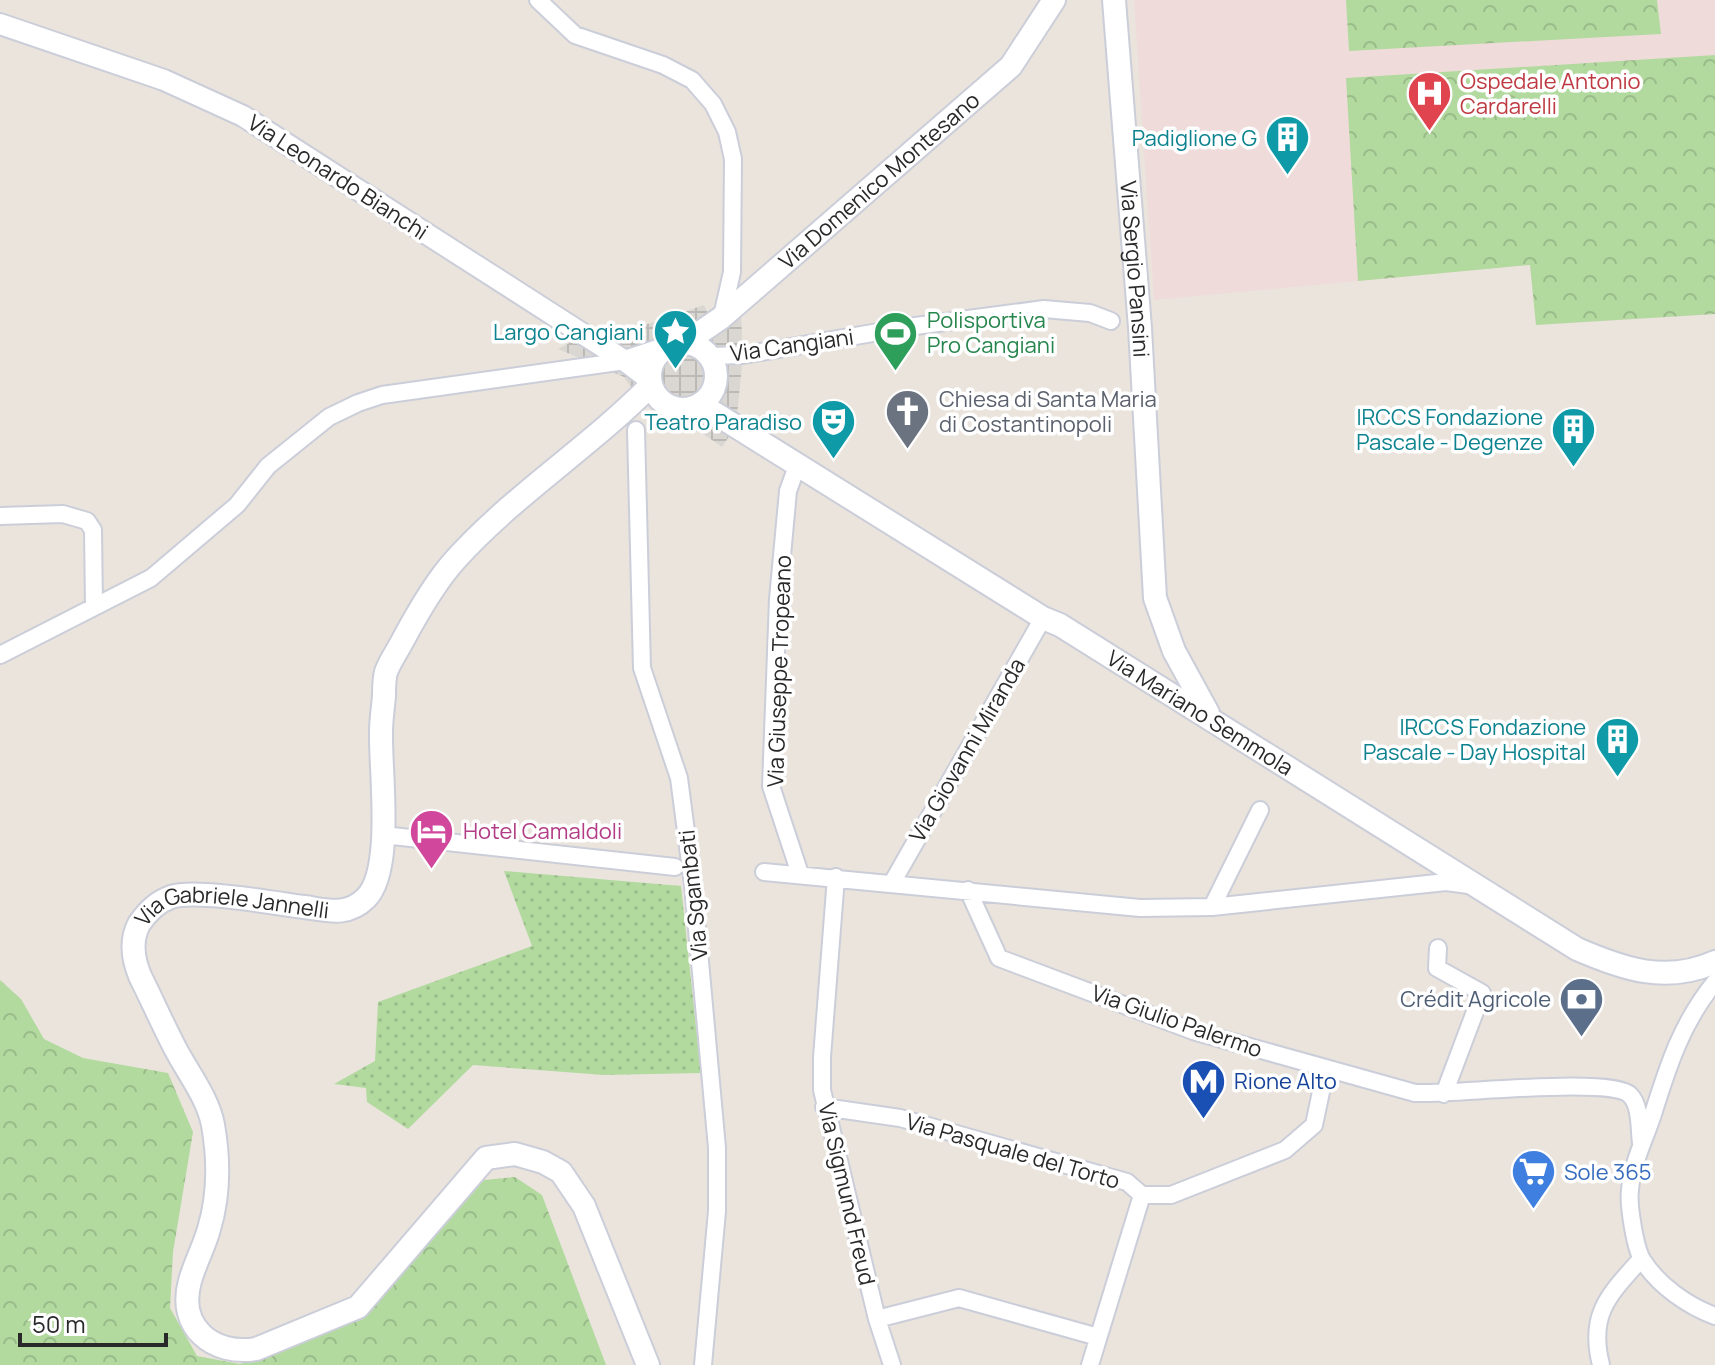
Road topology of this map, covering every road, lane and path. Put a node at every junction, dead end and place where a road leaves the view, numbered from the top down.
1 (538, 0) edge
2 (1054, 0) edge
3 (1114, 0) edge
4 (0, 24) edge
5 (721, 318) junction
6 (1111, 321) dead end
7 (686, 342) junction
8 (664, 348) junction
9 (710, 356) junction
10 (625, 361) junction
11 (650, 382) junction
12 (665, 404) junction
13 (700, 404) junction
14 (626, 424) junction
15 (797, 466) junction
16 (0, 516) edge
17 (94, 607) junction
18 (1043, 618) junction
19 (0, 655) edge
20 (1210, 717) junction
21 (1260, 810) dead end
22 (383, 835) junction
23 (675, 867) dead end
24 (764, 872) dead end
25 (800, 874) junction
26 (836, 877) junction
27 (892, 883) junction
28 (1479, 886) junction
29 (968, 890) junction
30 (1212, 907) junction
31 (1438, 948) dead end
32 (1715, 962) edge
33 (1715, 982) edge
34 (1326, 1068) junction
35 (1444, 1094) junction
36 (824, 1107) junction
37 (1641, 1143) junction
38 (1142, 1195) junction
39 (1641, 1259) junction
40 (1715, 1316) edge
41 (877, 1319) junction
42 (1098, 1337) junction
43 (648, 1365) edge
44 (703, 1365) edge
45 (892, 1365) edge
46 (1090, 1365) edge
47 (1601, 1365) edge

1 - 5 street
2 - 5 main road, Via Domenico Montesano
3 - 20 main road, Via Sergio Pansini
4 - 10 street, Via Leonardo Bianchi
5 - 7 main road, Via Domenico Montesano
6 - 9 street, Via Cangiani
7 - 8 main road
7 - 9 main road
8 - 10 street
8 - 11 main road
9 - 13 main road
10 - 11 street, Via Leonardo Bianchi
10 - 17 street
11 - 12 main road
11 - 14 main road, Via Gabriele Jannelli
12 - 13 main road
12 - 14 main road, Via Gabriele Jannelli
13 - 15 main road, Via Mariano Semmola
14 - 22 main road, Via Gabriele Jannelli
14 - 44 street, Via Sgambati
15 - 18 main road, Via Mariano Semmola
15 - 25 street, Via Giuseppe Tropeano
16 - 17 street
17 - 19 street
18 - 20 main road, Via Mariano Semmola
18 - 27 street, Via Giovanni Miranda
20 - 28 main road, Via Mariano Semmola
21 - 30 street
22 - 23 street
22 - 43 main road, Via Gabriele Jannelli
24 - 25 street
25 - 26 street
26 - 27 street
26 - 36 street, Via Sigmund Freud
27 - 29 street
28 - 30 street
28 - 32 main road, Via Mariano Semmola
29 - 30 street
29 - 34 street, Via Giulio Palermo
31 - 35 street
33 - 37 street
34 - 35 street, Via Giulio Palermo
34 - 38 street, Via Pasquale del Torto
35 - 37 street, Via Giulio Palermo
36 - 38 street, Via Pasquale del Torto
36 - 41 street, Via Sigmund Freud
37 - 39 street
38 - 42 street
39 - 40 street
39 - 47 street
41 - 42 street
41 - 45 street, Via Sigmund Freud
42 - 46 street

